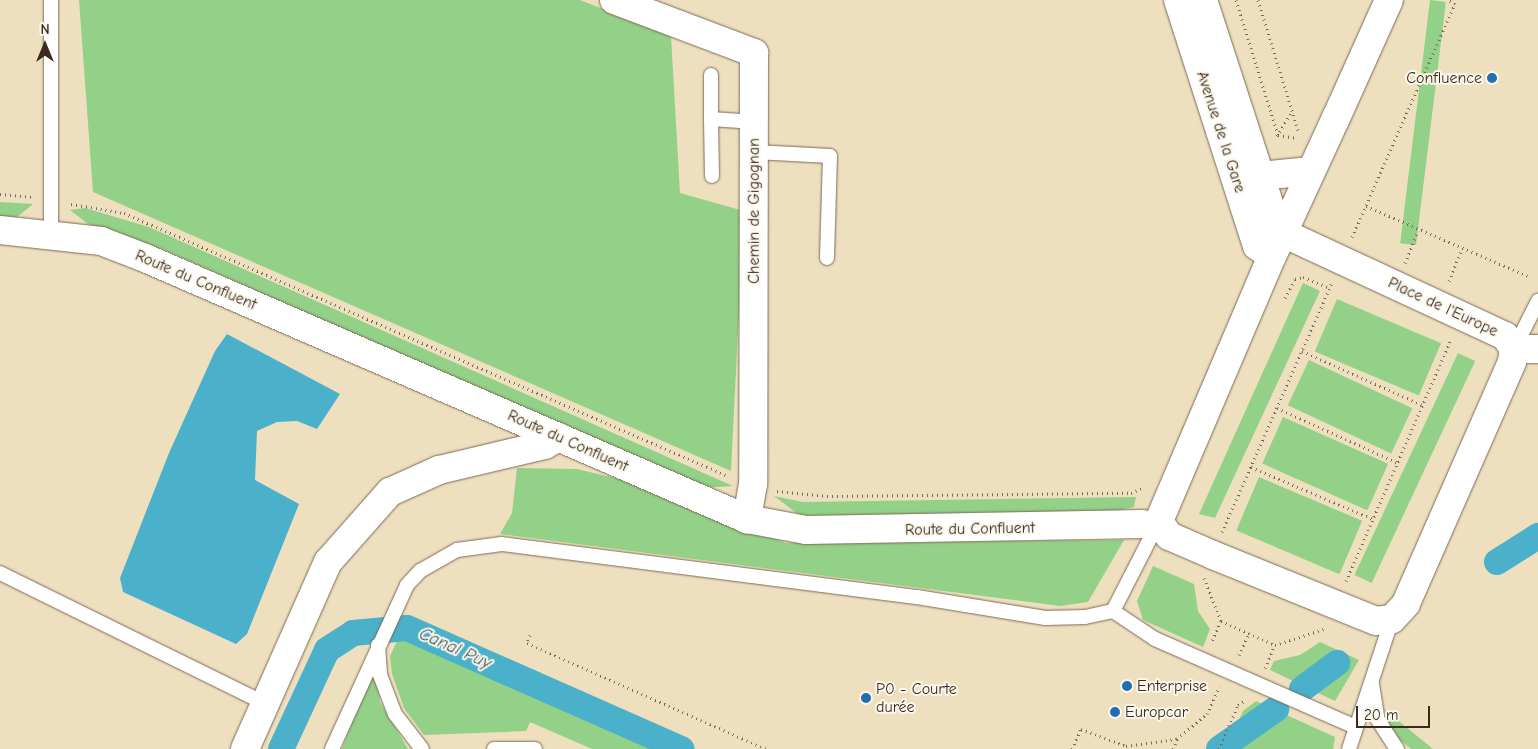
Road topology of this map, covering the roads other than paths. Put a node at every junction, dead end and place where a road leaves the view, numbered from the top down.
1 (51, 0) edge
2 (614, 0) edge
3 (1178, 0) edge
4 (1203, 0) edge
5 (1389, 0) edge
6 (711, 75) dead end
7 (711, 119) junction
8 (755, 122) junction
9 (755, 152) junction
10 (1311, 171) junction
11 (712, 176) dead end
12 (1260, 176) junction
13 (0, 230) edge
14 (51, 232) junction
15 (1278, 244) junction
16 (827, 258) dead end
17 (1538, 302) edge
18 (1526, 349) edge
19 (560, 437) junction
20 (747, 519) junction
21 (1151, 523) junction
22 (2, 577) edge
23 (1113, 611) junction
24 (1392, 619) junction
25 (378, 641) junction
26 (1372, 678) junction
27 (266, 704) junction
28 (1355, 727) junction
29 (245, 749) edge
30 (332, 749) edge
31 (422, 749) edge
32 (494, 749) edge
33 (535, 749) edge
34 (1349, 749) edge
35 (1396, 749) edge

1 - 14 lane
2 - 8 street, Chemin de Gigognan
3 - 15 street, Avenue de la Gare
4 - 12 street, Avenue de la Gare
5 - 10 street
6 - 7 lane
7 - 8 lane
7 - 11 lane
8 - 9 street, Chemin de Gigognan
9 - 16 lane
9 - 20 street, Chemin de Gigognan
10 - 12 street
10 - 15 street
12 - 15 street, Avenue de la Gare
13 - 14 street, Route du Confluent
14 - 19 street, Route du Confluent
15 - 18 street, Place de l'Europe
15 - 21 street
17 - 18 lane
18 - 24 street, Place de l'Europe
19 - 20 street, Route du Confluent
19 - 27 street
20 - 21 street, Route du Confluent
21 - 23 lane
21 - 24 street
22 - 27 lane
23 - 25 lane
23 - 28 lane
24 - 26 lane
25 - 30 lane
25 - 31 lane
26 - 28 lane
26 - 35 lane
27 - 29 street
28 - 34 lane
32 - 33 lane

